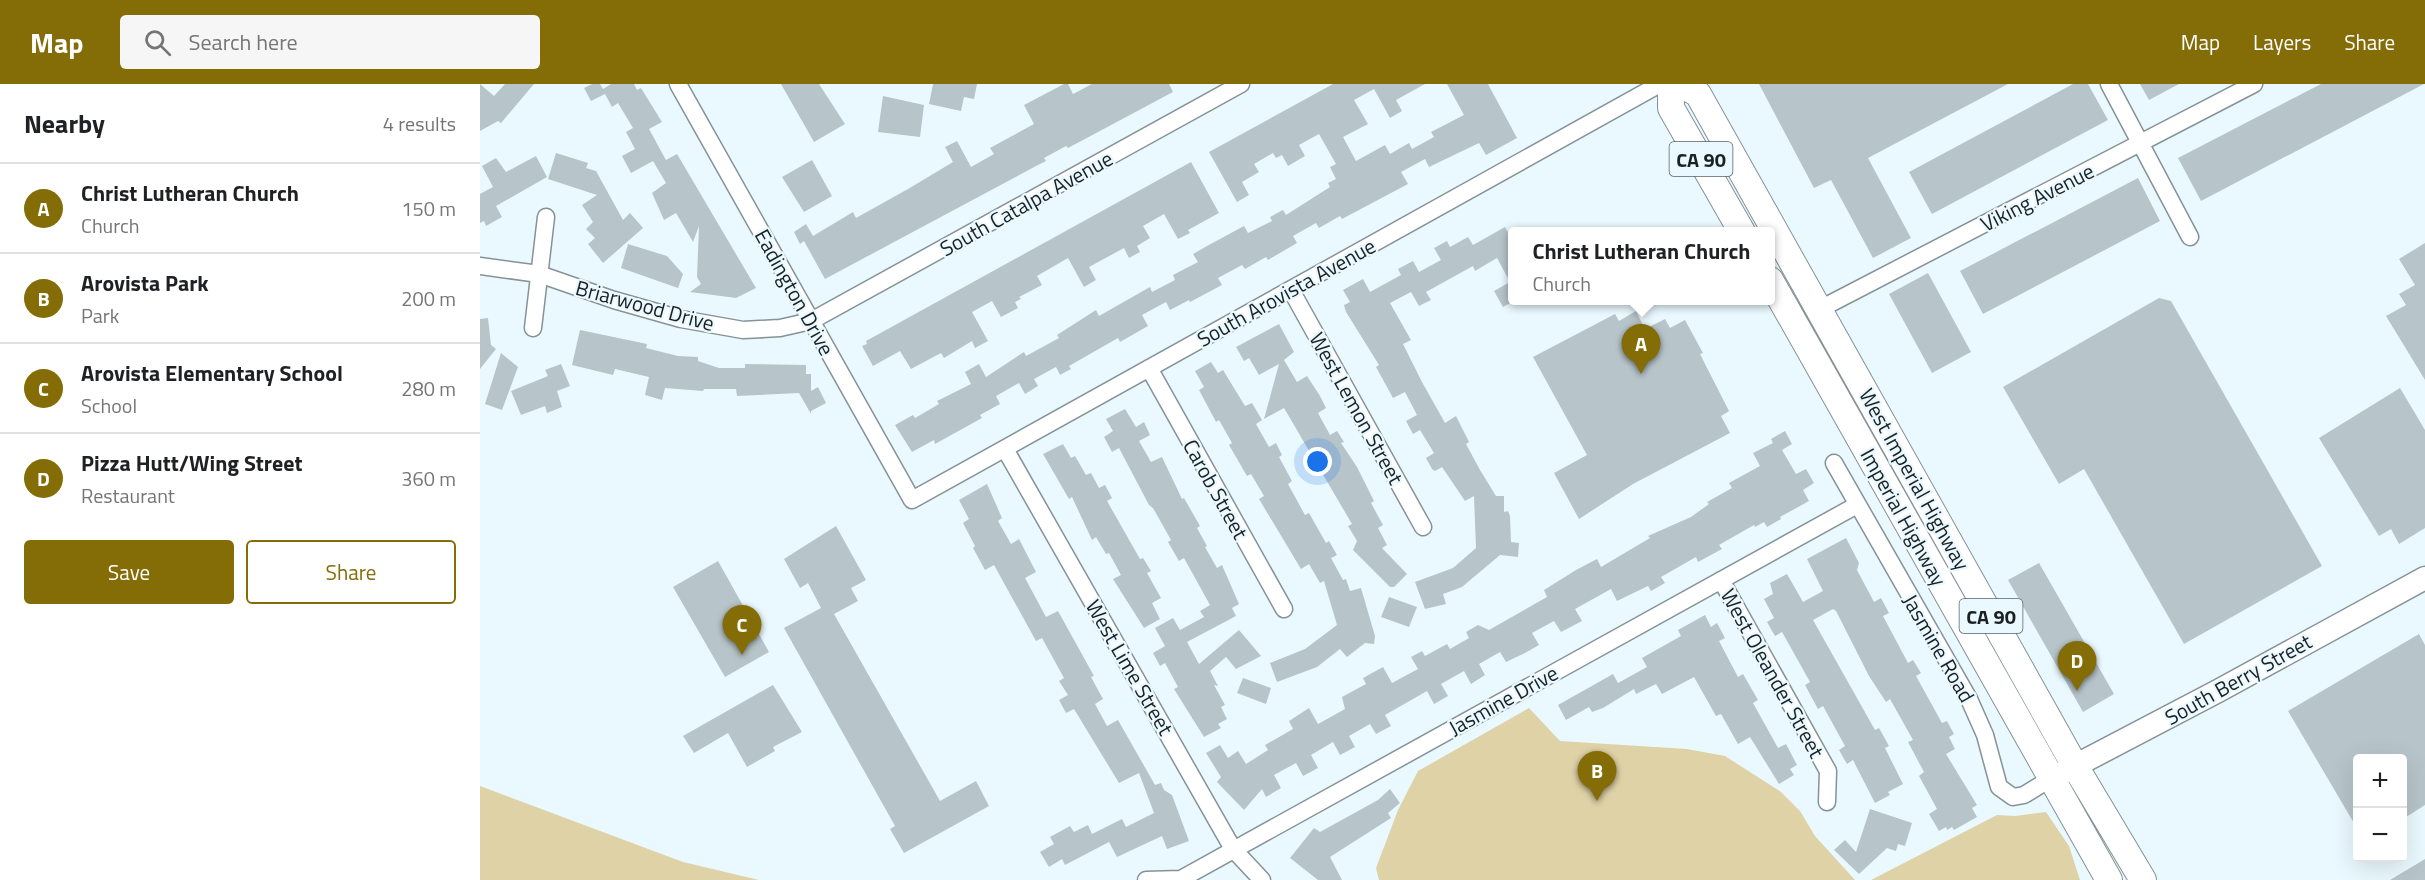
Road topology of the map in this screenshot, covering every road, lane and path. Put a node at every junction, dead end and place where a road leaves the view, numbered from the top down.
1 (678, 84) edge
2 (1241, 84) edge
3 (1660, 84) edge
4 (1671, 84) edge
5 (1681, 84) edge
6 (2109, 84) edge
7 (2253, 84) edge
8 (2140, 144) junction
9 (546, 217) dead end
10 (1740, 227) edge
11 (1773, 227) edge
12 (1775, 230) edge
13 (2190, 237) dead end
14 (480, 266) edge
15 (539, 274) junction
16 (1775, 289) edge
17 (1291, 290) junction
18 (1820, 309) junction
19 (812, 321) junction
20 (1794, 322) junction
21 (533, 328) dead end
22 (1149, 369) junction
23 (1005, 449) junction
24 (1834, 463) dead end
25 (912, 501) joint
26 (1857, 505) junction
27 (1423, 527) dead end
28 (2425, 578) edge
29 (1721, 580) junction
30 (1284, 609) dead end
31 (2075, 766) junction
32 (2050, 779) junction
33 (1827, 802) dead end
34 (1233, 849) junction
35 (1146, 880) edge
36 (1262, 880) edge
37 (2109, 880) edge
38 (2143, 880) edge

1 - 19 street, Eadington Drive
2 - 19 street, South Catalpa Avenue
3 - 17 street, South Arovista Avenue
4 - 10 main road, CA 90
5 - 11 main road, West Imperial Highway / CA 90
6 - 8 street
7 - 8 street, Viking Avenue
8 - 13 street
8 - 18 street, Viking Avenue
9 - 15 street
12 - 18 main road, West Imperial Highway / CA 90
14 - 15 street, Briarwood Drive
15 - 19 street, Briarwood Drive
15 - 21 street
16 - 20 main road, Imperial Highway / CA 90
17 - 22 street, South Arovista Avenue
17 - 27 street, West Lemon Street
18 - 20 main road
18 - 31 main road, West Imperial Highway / CA 90
19 - 25 street, Eadington Drive
20 - 32 main road, Imperial Highway / CA 90
22 - 23 street, South Arovista Avenue
22 - 30 street, Carob Street
23 - 25 street, South Arovista Avenue
23 - 34 street, West Lime Street
24 - 26 street, Jasmine Road
26 - 29 street, Jasmine Drive
26 - 32 street, Jasmine Road
28 - 31 street, South Berry Street
29 - 33 street, West Oleander Street
29 - 34 street, Jasmine Drive
31 - 32 street, South Berry Street
31 - 38 main road, West Imperial Highway / CA 90
32 - 37 main road, Imperial Highway / CA 90
34 - 35 street, Jasmine Drive
34 - 36 street, West Lime Street

